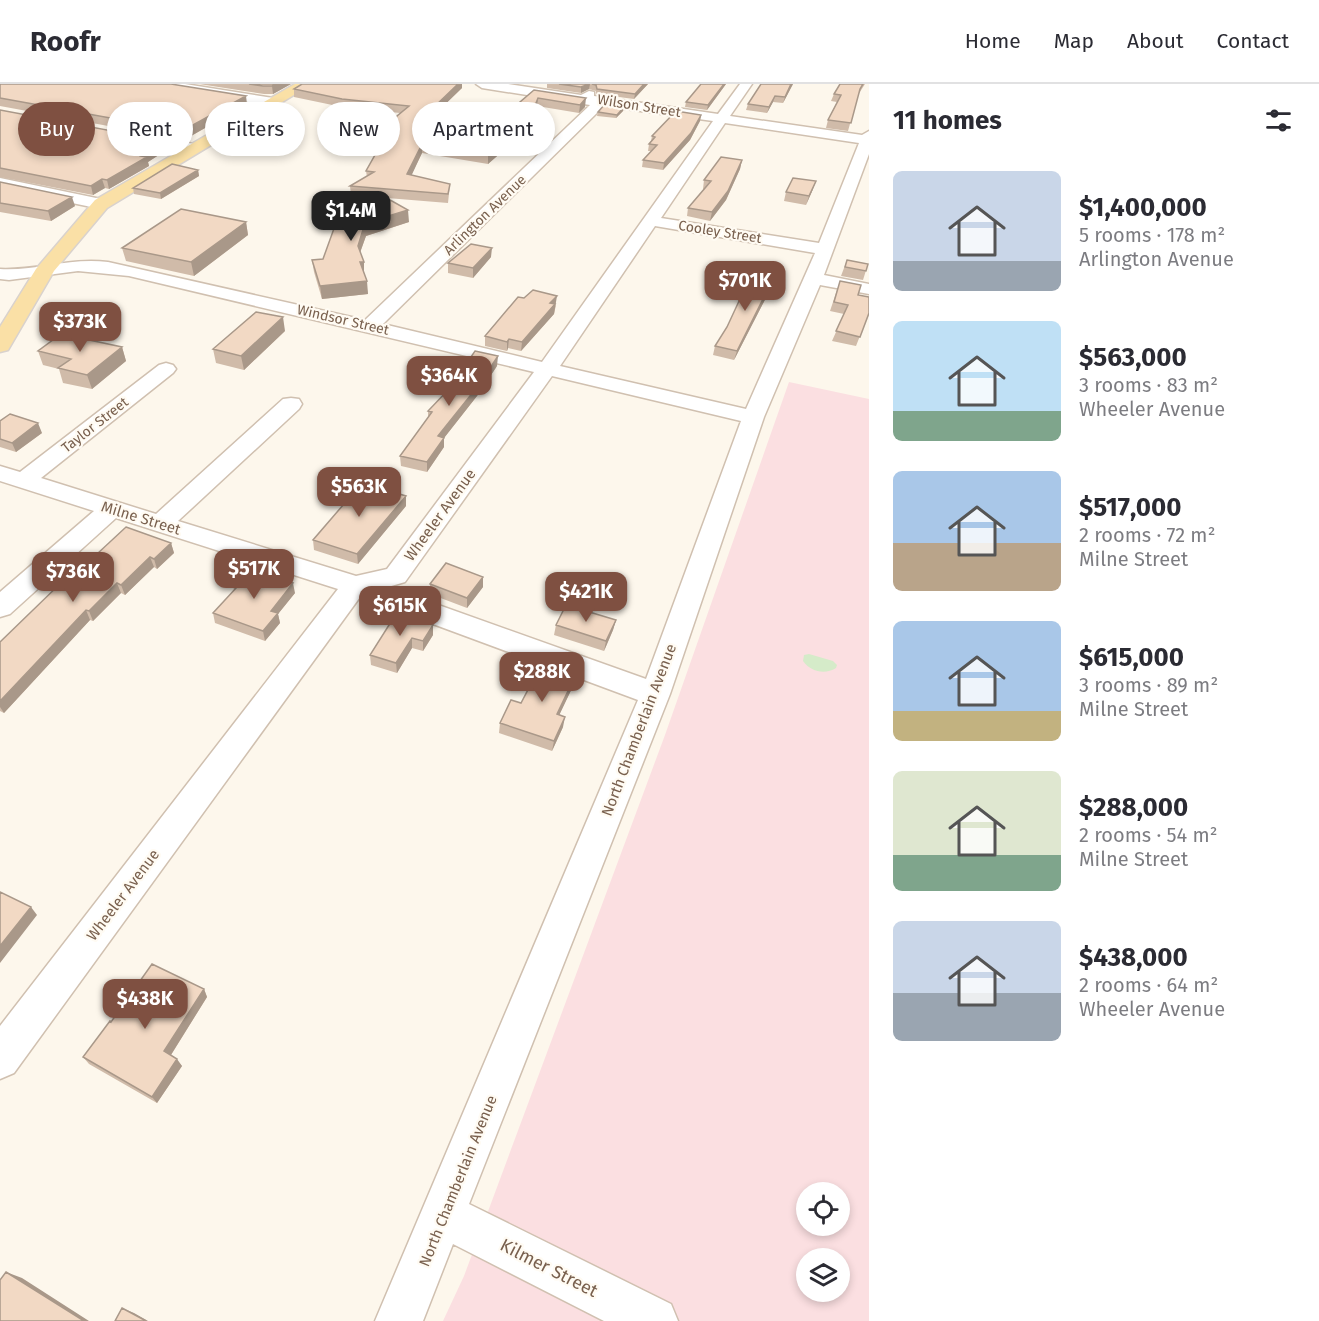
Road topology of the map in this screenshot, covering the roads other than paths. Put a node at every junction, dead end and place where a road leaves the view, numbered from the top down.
1 (162, 84) edge
2 (305, 84) edge
3 (482, 84) edge
4 (600, 84) edge
5 (746, 84) edge
6 (585, 98) junction
7 (273, 102) joint
8 (723, 118) junction
9 (868, 138) edge
10 (205, 142) edge
11 (194, 148) joint
12 (0, 183) edge
13 (101, 204) junction
14 (652, 221) junction
15 (824, 249) junction
16 (46, 269) junction
17 (0, 274) edge
18 (814, 278) junction
19 (869, 289) edge
20 (370, 326) junction
21 (0, 345) edge
22 (548, 368) junction
23 (166, 369) dead end
24 (291, 404) dead end
25 (753, 417) junction
26 (12, 477) edge
27 (110, 510) junction
28 (160, 524) junction
29 (355, 585) junction
30 (0, 607) edge
31 (655, 694) junction
32 (0, 1059) edge
33 (444, 1215) junction
34 (399, 1321) edge
35 (654, 1321) edge

1 - 7 street
2 - 7 main road
3 - 6 street, Wilson Street
4 - 6 street
5 - 8 street, Wheeler Avenue
6 - 8 street, Wilson Street
6 - 20 street, Arlington Avenue
8 - 9 street, Wilson Street
8 - 14 street, Wheeler Avenue
9 - 15 street, North Chamberlain Avenue
10 - 11 main road
11 - 13 main road
12 - 13 street
13 - 16 main road
14 - 15 street, Cooley Street
14 - 22 street, Wheeler Avenue
15 - 18 street, North Chamberlain Avenue
16 - 17 street, Windsor Street
16 - 20 street, Windsor Street
16 - 21 main road
18 - 19 street
18 - 25 street, North Chamberlain Avenue
20 - 22 street, Windsor Street
22 - 25 street, Windsor Street
22 - 29 street, Wheeler Avenue
23 - 26 street, Taylor Street
24 - 28 street
25 - 31 street, North Chamberlain Avenue
26 - 27 street, Milne Street
27 - 28 street, Milne Street
27 - 30 street
28 - 29 street, Milne Street
29 - 31 street, Milne Street
29 - 32 street, Wheeler Avenue
31 - 33 street, North Chamberlain Avenue
33 - 34 street, North Chamberlain Avenue
33 - 35 street, Kilmer Street

